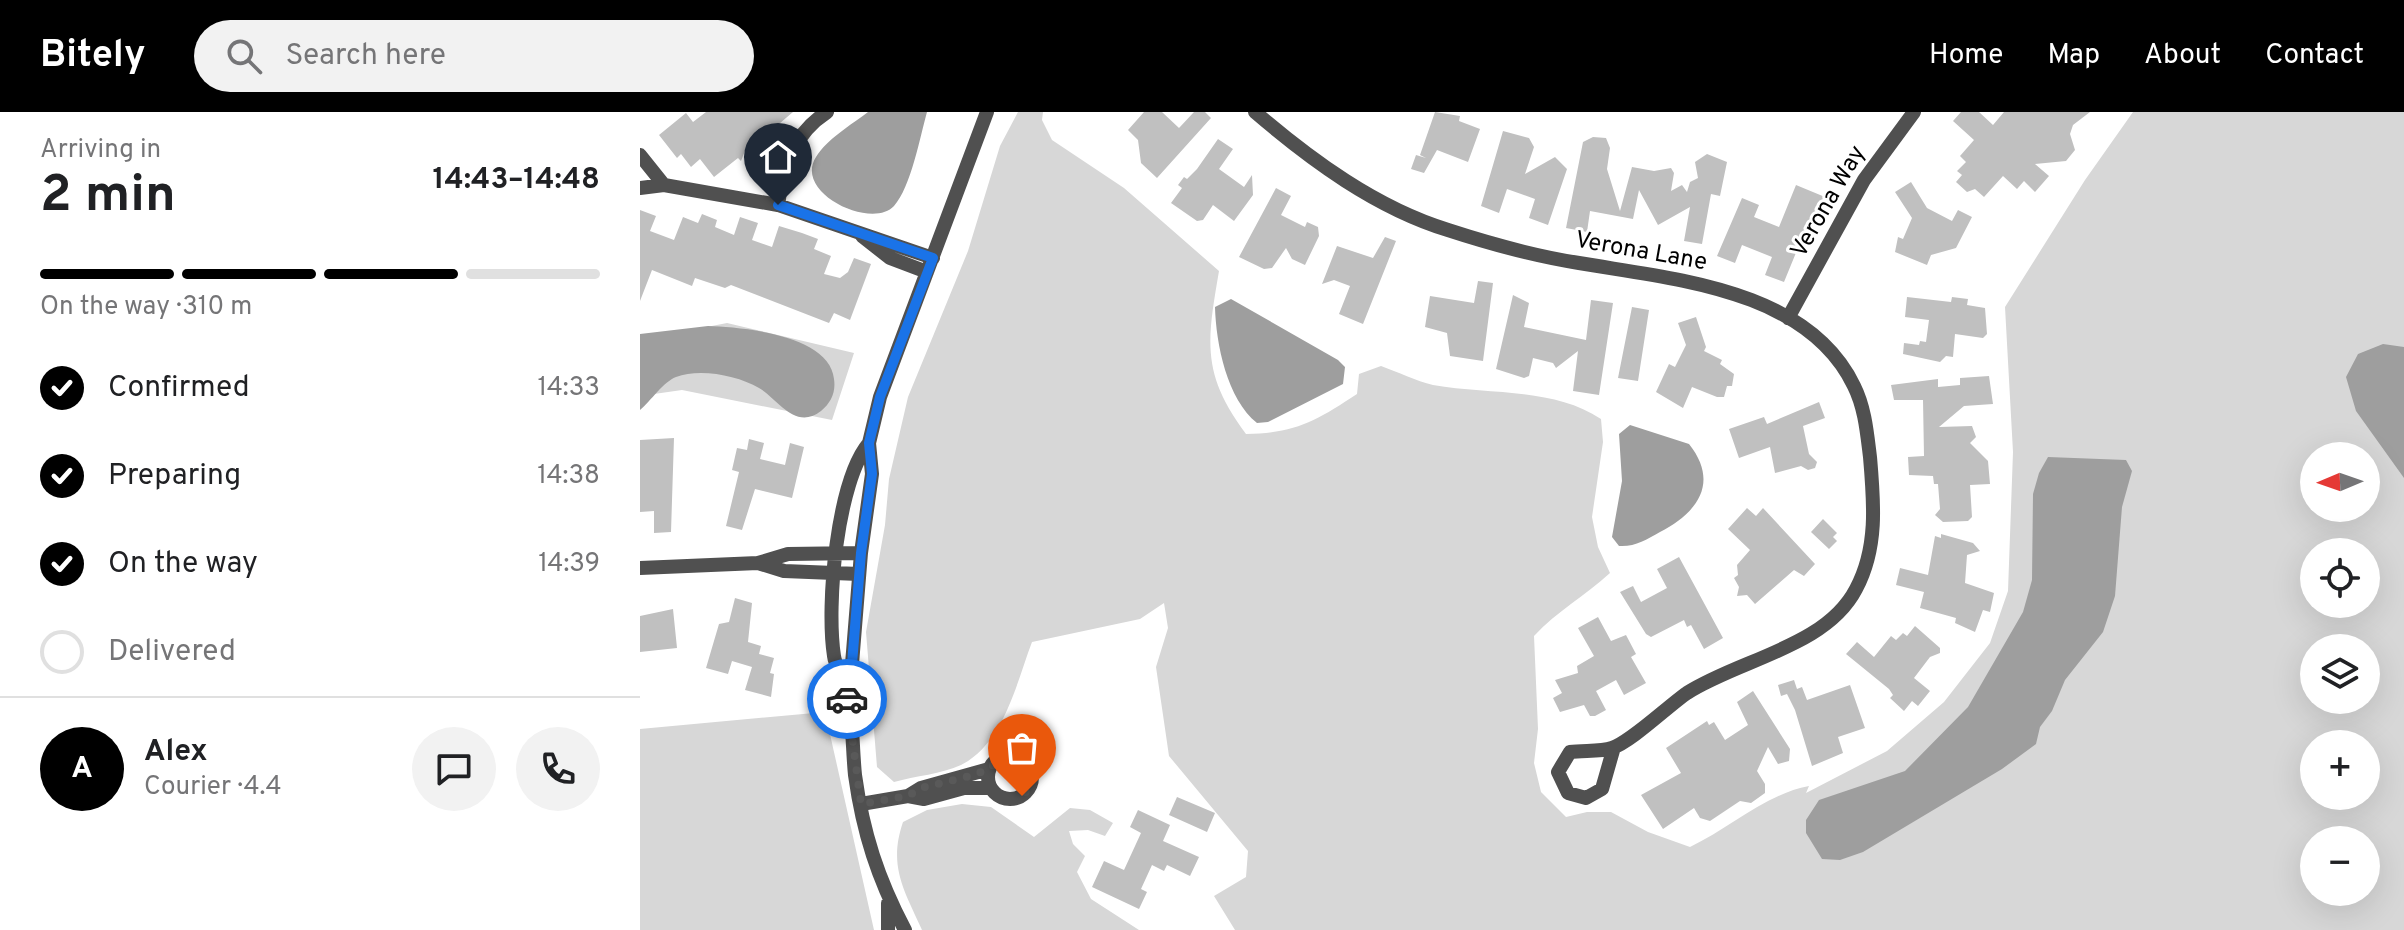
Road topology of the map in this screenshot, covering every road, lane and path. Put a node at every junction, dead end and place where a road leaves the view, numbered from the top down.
1 (827, 112) edge
2 (987, 112) edge
3 (1255, 112) edge
4 (1914, 112) edge
5 (640, 155) edge
6 (664, 185) junction
7 (640, 188) edge
8 (778, 205) junction
9 (930, 265) junction
10 (1788, 318) junction
11 (869, 443) junction
12 (838, 553) junction
13 (861, 553) junction
14 (758, 563) junction
15 (640, 568) edge
16 (835, 573) junction
17 (859, 574) junction
18 (846, 683) junction
19 (1614, 747) dead end
20 (989, 769) junction
21 (990, 788) junction
22 (908, 796) junction
23 (861, 804) junction
24 (888, 902) junction
25 (888, 930) edge
26 (905, 930) edge

1 - 8 street
2 - 9 street
3 - 10 street, Verona Lane
4 - 10 street, Verona Way
5 - 6 street
6 - 7 street
6 - 8 street
8 - 9 street
9 - 11 street
10 - 19 street, Verona Lane
11 - 12 street
11 - 13 street
12 - 13 street
12 - 14 street
12 - 16 street
13 - 17 street
14 - 15 street
14 - 16 street
16 - 17 street
16 - 18 street
17 - 18 street
18 - 23 street
20 - 21 street
20 - 21 street
20 - 22 street
21 - 22 street
22 - 23 street
23 - 24 street
24 - 25 street
24 - 26 street

